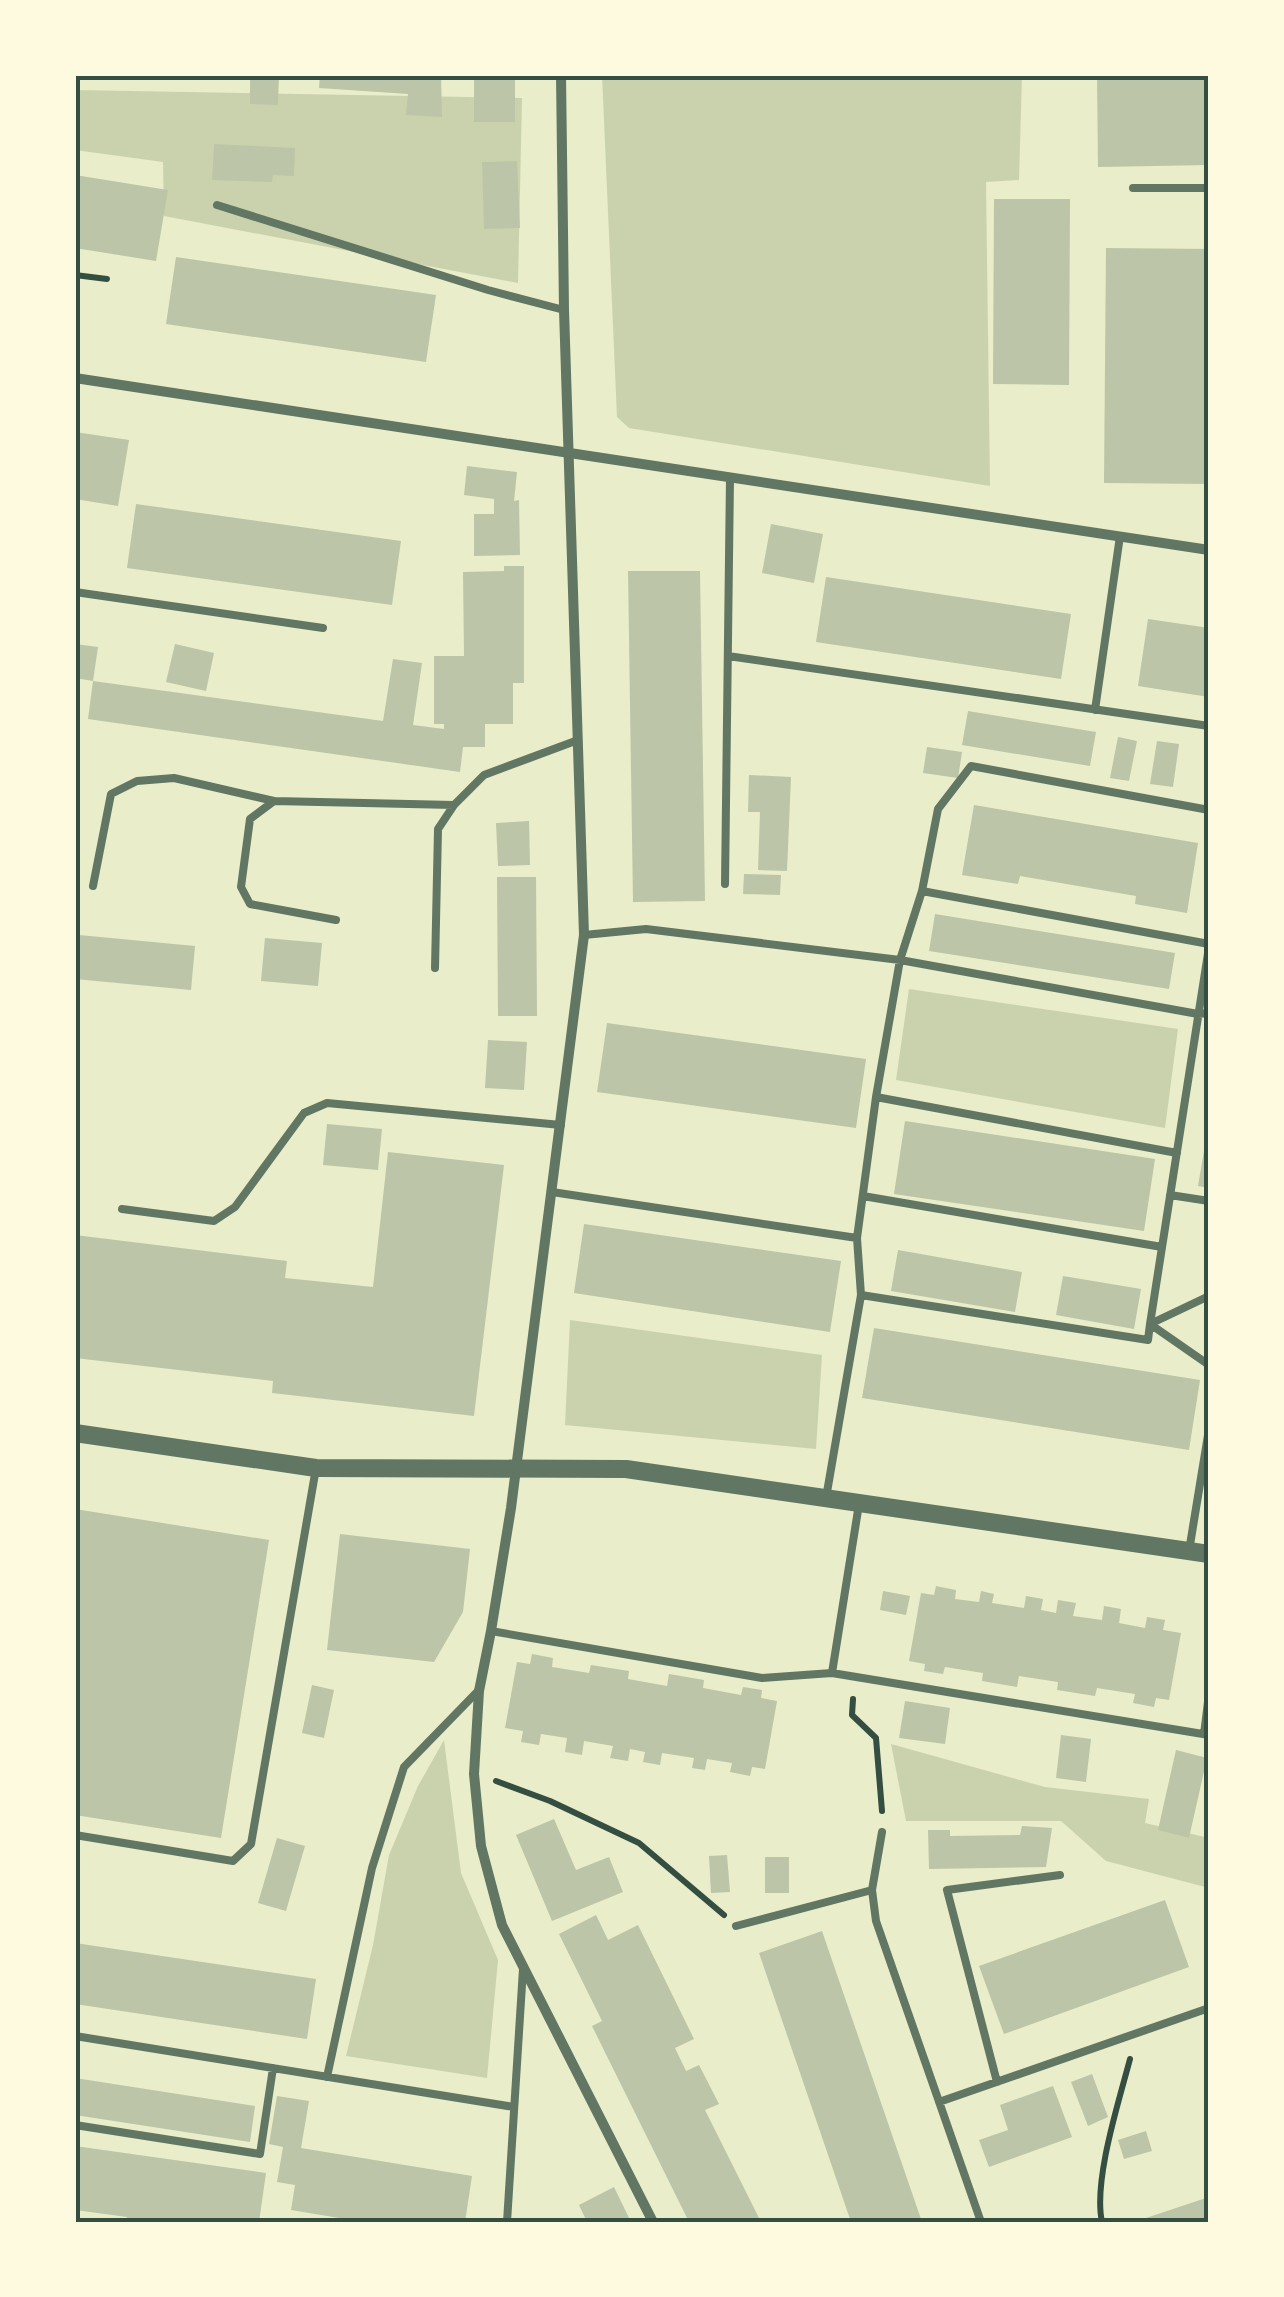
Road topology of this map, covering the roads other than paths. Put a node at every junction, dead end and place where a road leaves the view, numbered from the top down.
1 (561, 75) edge
2 (1133, 188) dead end
3 (1209, 188) edge
4 (216, 205) dead end
5 (564, 310) junction
6 (75, 378) edge
7 (568, 452) junction
8 (730, 477) junction
9 (1120, 536) junction
10 (1209, 550) edge
11 (75, 592) edge
12 (322, 628) dead end
13 (728, 656) junction
14 (1095, 710) junction
15 (1209, 726) edge
16 (578, 740) junction
17 (274, 801) junction
18 (454, 805) junction
19 (1209, 810) edge
20 (725, 884) dead end
21 (93, 886) dead end
22 (922, 890) junction
23 (336, 920) dead end
24 (584, 936) junction
25 (1209, 945) edge
26 (900, 960) junction
27 (435, 968) dead end
28 (1198, 1014) junction
29 (1209, 1014) edge
30 (876, 1097) junction
31 (561, 1125) junction
32 (1177, 1153) junction
33 (552, 1192) junction
34 (1170, 1195) junction
35 (863, 1196) junction
36 (1209, 1201) edge
37 (122, 1209) dead end
38 (858, 1238) junction
39 (1162, 1247) junction
40 (861, 1295) junction
41 (1209, 1296) edge
42 (1150, 1324) junction
43 (1209, 1365) edge
44 (1209, 1429) edge
45 (75, 1433) edge
46 (316, 1468) junction
47 (515, 1468) junction
48 (826, 1498) junction
49 (859, 1503) junction
50 (1189, 1551) junction
51 (1209, 1554) edge
52 (491, 1631) junction
53 (832, 1673) junction
54 (478, 1691) junction
55 (1209, 1694) edge
56 (1206, 1734) edge
57 (882, 1832) dead end
58 (75, 1835) edge
59 (1060, 1875) dead end
60 (872, 1890) junction
61 (736, 1926) road end
62 (523, 1969) junction
63 (1209, 2008) edge
64 (75, 2036) edge
65 (274, 2068) junction
66 (326, 2077) junction
67 (997, 2082) junction
68 (939, 2102) junction
69 (514, 2107) junction
70 (75, 2126) edge
71 (507, 2222) edge
72 (653, 2222) edge
73 (980, 2222) edge

1 - 5 street
2 - 3 lane
4 - 5 lane
5 - 7 street
6 - 7 street
7 - 8 street
7 - 16 street
8 - 9 street
8 - 13 lane
9 - 10 street
9 - 14 lane
11 - 12 lane
13 - 14 lane
13 - 20 lane
14 - 15 lane
16 - 18 lane
16 - 24 street
17 - 18 lane
17 - 21 lane
17 - 23 lane
18 - 27 lane
19 - 22 lane
22 - 25 lane
22 - 26 lane
24 - 26 lane
24 - 31 street
25 - 28 lane
26 - 28 lane
26 - 30 lane
28 - 29 lane
28 - 32 lane
30 - 32 lane
30 - 35 lane
31 - 33 street
31 - 37 lane
32 - 34 lane
33 - 38 lane
33 - 47 street
34 - 36 lane
34 - 39 lane
35 - 38 lane
35 - 39 lane
38 - 40 lane
39 - 42 lane
40 - 42 lane
40 - 48 lane
41 - 42 lane
42 - 43 lane
44 - 50 lane
45 - 46 street
46 - 47 street
46 - 58 lane
47 - 48 street
47 - 52 street
48 - 49 street
49 - 50 street
49 - 53 lane
50 - 51 street
52 - 53 lane
52 - 54 street
53 - 56 lane
54 - 62 street
54 - 66 lane
55 - 56 lane
57 - 60 lane
59 - 67 lane
60 - 61 lane
60 - 68 lane
62 - 69 lane
62 - 72 street
63 - 67 lane
64 - 65 lane
65 - 66 lane
65 - 70 lane
66 - 69 lane
67 - 68 lane
68 - 73 lane
69 - 71 lane

